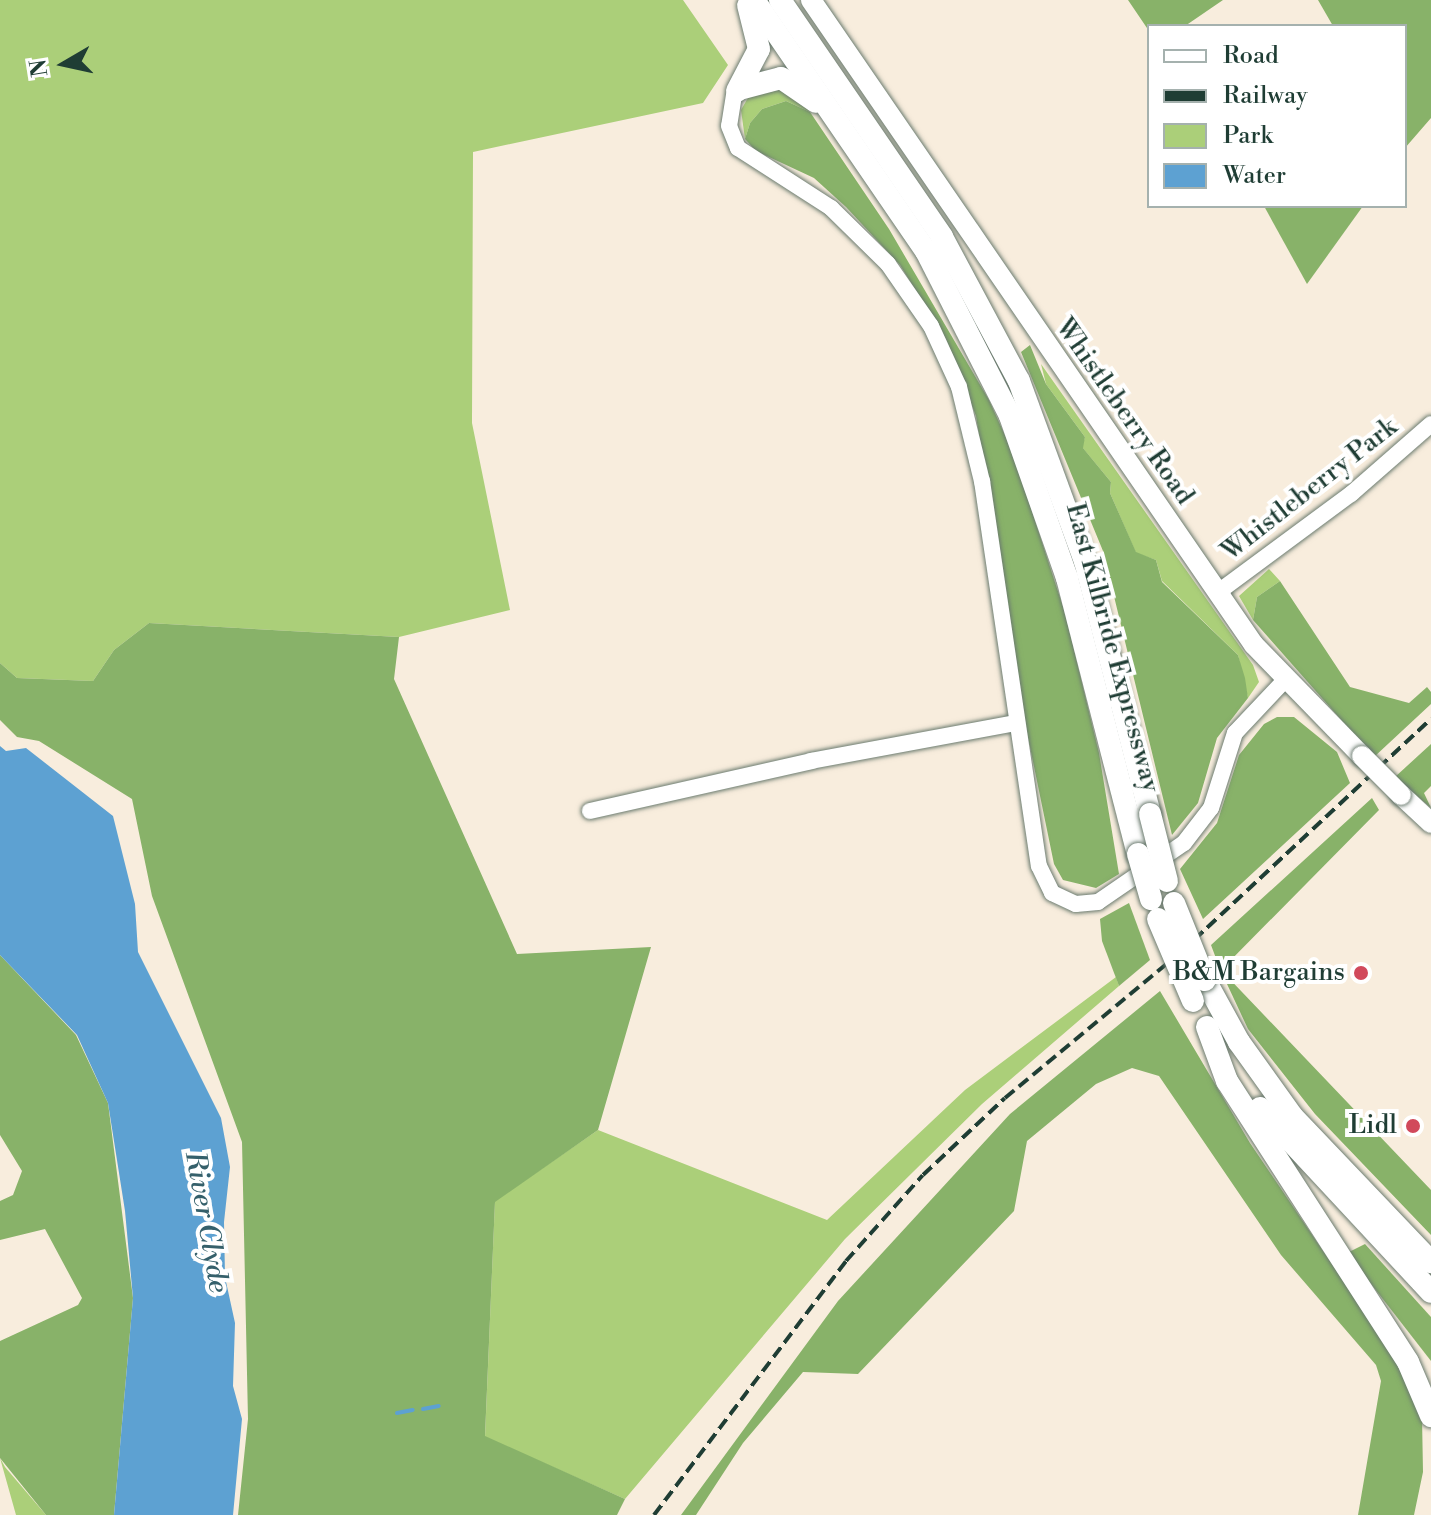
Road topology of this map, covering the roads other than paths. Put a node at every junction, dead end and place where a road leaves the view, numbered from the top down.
1 (747, 0) edge
2 (754, 0) edge
3 (780, 0) edge
4 (811, 0) edge
5 (736, 92) junction
6 (834, 113) junction
7 (1431, 424) edge
8 (1217, 593) junction
9 (1285, 680) junction
10 (1017, 723) junction
11 (590, 811) dead end
12 (1431, 823) edge
13 (1161, 907) junction
14 (1207, 1027) junction
15 (1431, 1262) edge
16 (1431, 1292) edge
17 (1408, 1362) junction
18 (1431, 1377) edge
19 (1431, 1416) edge

1 - 5 highway
2 - 6 highway, East Kilbride Expressway
3 - 13 highway, East Kilbride Expressway, bridge
4 - 8 main road, Whistleberry Road
5 - 6 highway
5 - 10 street
6 - 13 highway, East Kilbride Expressway, bridge
7 - 8 street, Whistleberry Park
8 - 9 main road, Whistleberry Road
9 - 10 street
9 - 12 main road, Whistleberry Road, bridge
10 - 11 street
13 - 14 highway, East Kilbride Expressway, bridge
13 - 15 highway, bridge
14 - 16 highway, East Kilbride Expressway
14 - 17 highway
17 - 18 highway
17 - 19 highway

